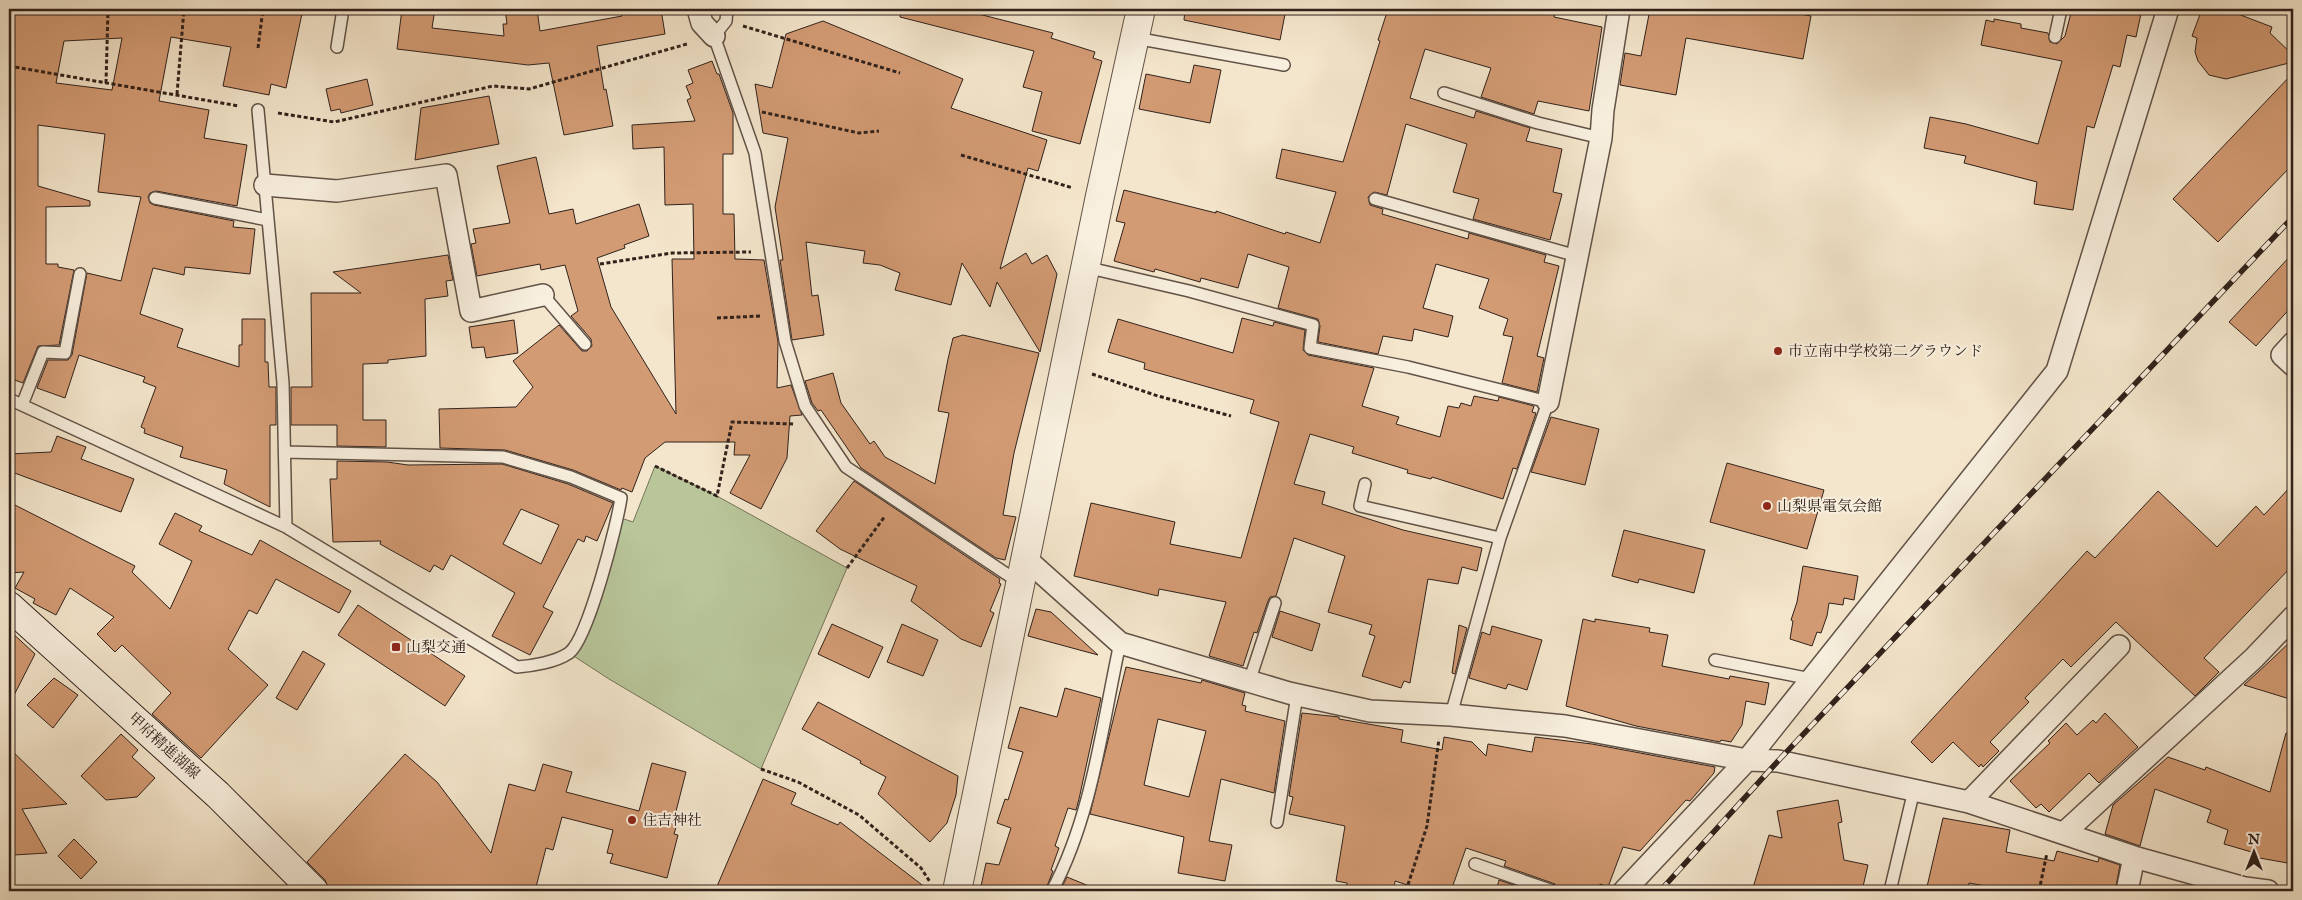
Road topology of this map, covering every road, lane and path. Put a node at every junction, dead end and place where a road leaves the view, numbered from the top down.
1 (108, 9) edge
2 (184, 9) edge
3 (263, 9) edge
4 (343, 9) edge
5 (698, 9) edge
6 (727, 9) edge
7 (1141, 9) edge
8 (1619, 9) edge
9 (2061, 9) edge
10 (2168, 9) edge
11 (720, 28) junction
12 (2055, 37) dead end
13 (1135, 38) junction
14 (337, 47) dead end
15 (258, 48) dead end
16 (1284, 65) dead end
17 (9, 66) edge
18 (900, 73) dead end
19 (106, 83) junction
20 (1444, 93) dead end
21 (177, 94) junction
22 (739, 108) junction
23 (258, 110) junction
24 (879, 131) dead end
25 (1601, 138) junction
26 (961, 155) dead end
27 (265, 185) junction
28 (1100, 196) junction
29 (155, 198) dead end
30 (1375, 199) dead end
31 (268, 220) junction
32 (770, 252) junction
33 (1577, 256) junction
34 (600, 264) dead end
35 (1085, 267) junction
36 (80, 274) dead end
37 (543, 295) joint
38 (781, 316) junction
39 (717, 318) dead end
40 (2293, 343) edge
41 (585, 344) dead end
42 (1065, 365) junction
43 (2293, 365) edge
44 (9, 399) edge
45 (1548, 402) junction
46 (22, 405) junction
47 (1231, 416) dead end
48 (818, 425) junction
49 (285, 452) junction
50 (655, 466) dead end
51 (1365, 484) dead end
52 (896, 500) junction
53 (286, 527) junction
54 (1500, 538) junction
55 (847, 568) dead end
56 (1022, 571) junction
57 (1275, 603) dead end
58 (9, 606) edge
59 (2293, 617) edge
60 (1120, 643) junction
61 (2119, 646) dead end
62 (1715, 660) dead end
63 (1811, 679) junction
64 (1249, 682) junction
65 (1297, 695) junction
66 (1446, 714) junction
67 (1747, 760) junction
68 (761, 769) dead end
69 (1914, 790) junction
70 (1969, 802) junction
71 (1277, 822) dead end
72 (2058, 831) junction
73 (2134, 857) junction
74 (1475, 864) dead end
75 (931, 884) dead end
76 (314, 891) edge
77 (957, 891) edge
78 (1052, 891) edge
79 (1406, 891) edge
80 (1553, 891) edge
81 (1624, 891) edge
82 (1890, 891) edge
83 (2039, 891) edge
84 (2127, 891) edge
85 (2268, 891) edge

1 - 19 path
2 - 21 path
3 - 15 path
4 - 14 lane
5 - 11 street
6 - 11 lane
7 - 13 street
8 - 25 street
9 - 12 lane
10 - 63 street
11 - 18 path
11 - 22 lane
11 - 23 path
13 - 16 lane
13 - 28 street
17 - 19 path
19 - 21 path
20 - 25 lane
21 - 23 path
22 - 24 path
22 - 32 lane
23 - 27 lane
25 - 33 street
26 - 28 path
27 - 31 lane
27 - 37 street
28 - 35 street
29 - 31 lane
30 - 33 lane
31 - 49 lane
32 - 34 path
32 - 38 lane
33 - 45 street
35 - 42 street
35 - 45 lane
36 - 46 lane
37 - 41 lane
38 - 39 path
38 - 48 lane
40 - 43 street
42 - 47 path
42 - 56 street
44 - 46 lane
45 - 54 lane
46 - 53 lane
48 - 50 path
48 - 52 lane
49 - 53 lane
49 - 53 lane
51 - 54 lane
52 - 55 path
52 - 56 lane
54 - 66 lane
56 - 60 street
56 - 77 street
57 - 64 lane
58 - 76 street, 甲府精進湖線
59 - 72 street
60 - 64 street
60 - 78 lane
61 - 70 street
62 - 63 lane
63 - 67 street
64 - 65 street
65 - 66 street
65 - 71 lane
66 - 67 street
66 - 79 path
67 - 69 street
67 - 81 street
68 - 75 path
69 - 70 street
69 - 82 lane
70 - 72 street
72 - 73 street
72 - 83 path
73 - 84 street
73 - 85 street
74 - 80 lane

